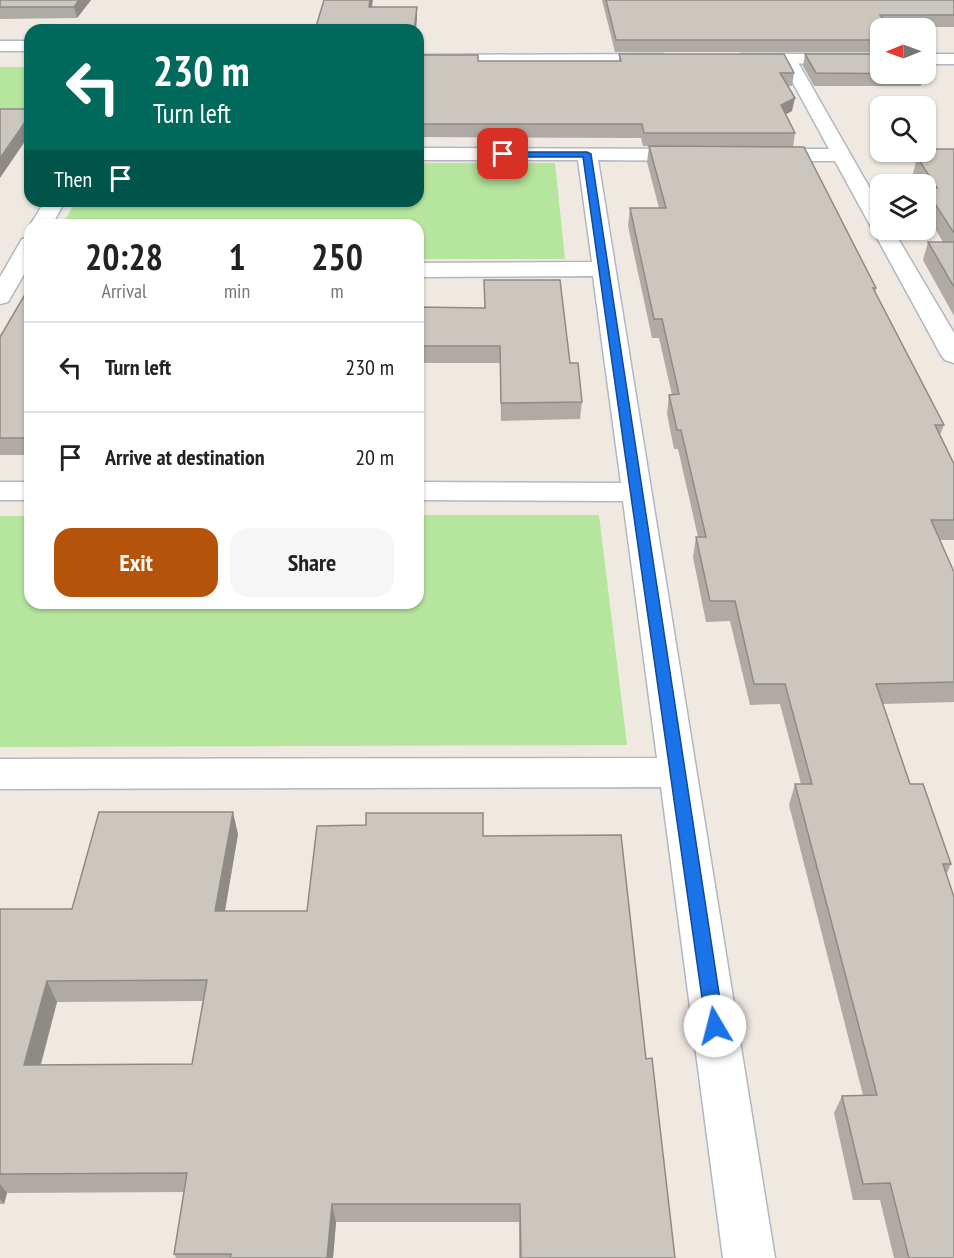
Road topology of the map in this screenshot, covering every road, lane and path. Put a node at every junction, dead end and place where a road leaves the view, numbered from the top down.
1 (0, 46) edge
2 (24, 46) edge
3 (424, 46) edge
4 (870, 47) edge
5 (936, 47) edge
6 (954, 47) edge
7 (788, 59) junction
8 (870, 59) edge
9 (936, 59) edge
10 (954, 59) edge
11 (0, 60) edge
12 (24, 60) edge
13 (424, 60) edge
14 (424, 154) edge
15 (587, 154) junction
16 (714, 155) edge
17 (738, 155) edge
18 (842, 155) junction
19 (870, 206) edge
20 (890, 240) edge
21 (23, 270) edge
22 (424, 270) edge
23 (604, 270) junction
24 (0, 297) edge
25 (954, 355) edge
26 (0, 490) edge
27 (24, 491) edge
28 (424, 491) edge
29 (637, 492) junction
30 (678, 772) junction
31 (0, 774) edge
32 (749, 1258) edge

1 - 2 street
3 - 13 street
4 - 7 street
5 - 6 street
7 - 8 street
7 - 18 street
9 - 10 street
11 - 12 street
14 - 15 street
15 - 16 street
15 - 23 street
17 - 18 street
18 - 19 street
20 - 25 street
21 - 24 street
22 - 23 street
23 - 29 street
26 - 27 street
28 - 29 street
29 - 30 street
30 - 31 street
30 - 32 street

